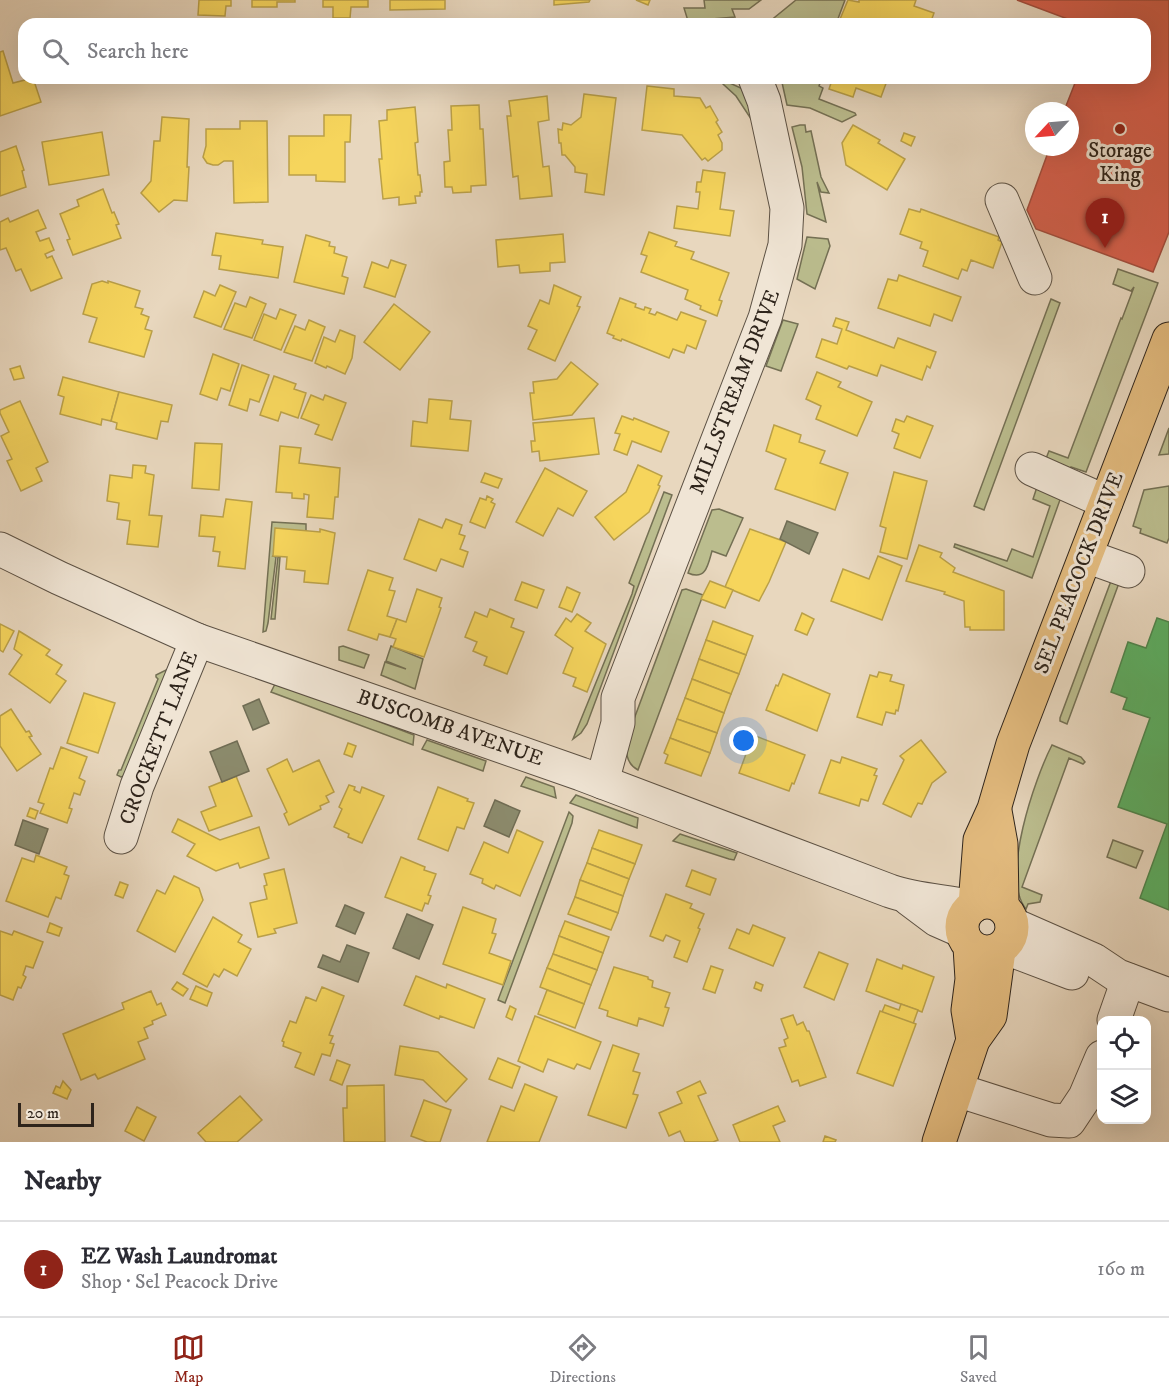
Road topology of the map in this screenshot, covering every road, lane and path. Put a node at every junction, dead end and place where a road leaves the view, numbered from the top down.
1 (757, 84) edge
2 (1002, 200) dead end
3 (1035, 278) dead end
4 (1169, 339) edge
5 (1032, 469) dead end
6 (1106, 502) junction
7 (0, 549) edge
8 (1086, 556) junction
9 (1128, 571) dead end
10 (197, 640) junction
11 (592, 778) junction
12 (121, 837) dead end
13 (987, 927) junction
14 (1123, 978) junction
15 (1169, 995) edge
16 (1115, 1016) edge
17 (1097, 1067) edge
18 (957, 1090) junction
19 (939, 1142) edge

1 - 11 street, MILLSTREAM DRIVE
2 - 3 street
4 - 6 main road, SEL PEACOCK DRIVE
5 - 6 street
6 - 8 main road, SEL PEACOCK DRIVE
7 - 10 street, BUSCOMB AVENUE
8 - 9 street
8 - 13 main road, SEL PEACOCK DRIVE
10 - 11 street, BUSCOMB AVENUE
10 - 12 street, CROCKETT LANE
11 - 13 street, BUSCOMB AVENUE
13 - 14 street, BUSCOMB AVENUE
13 - 18 main road, SEL PEACOCK DRIVE
14 - 15 street, BUSCOMB AVENUE
14 - 16 street
17 - 18 street
18 - 19 main road, SEL PEACOCK DRIVE

